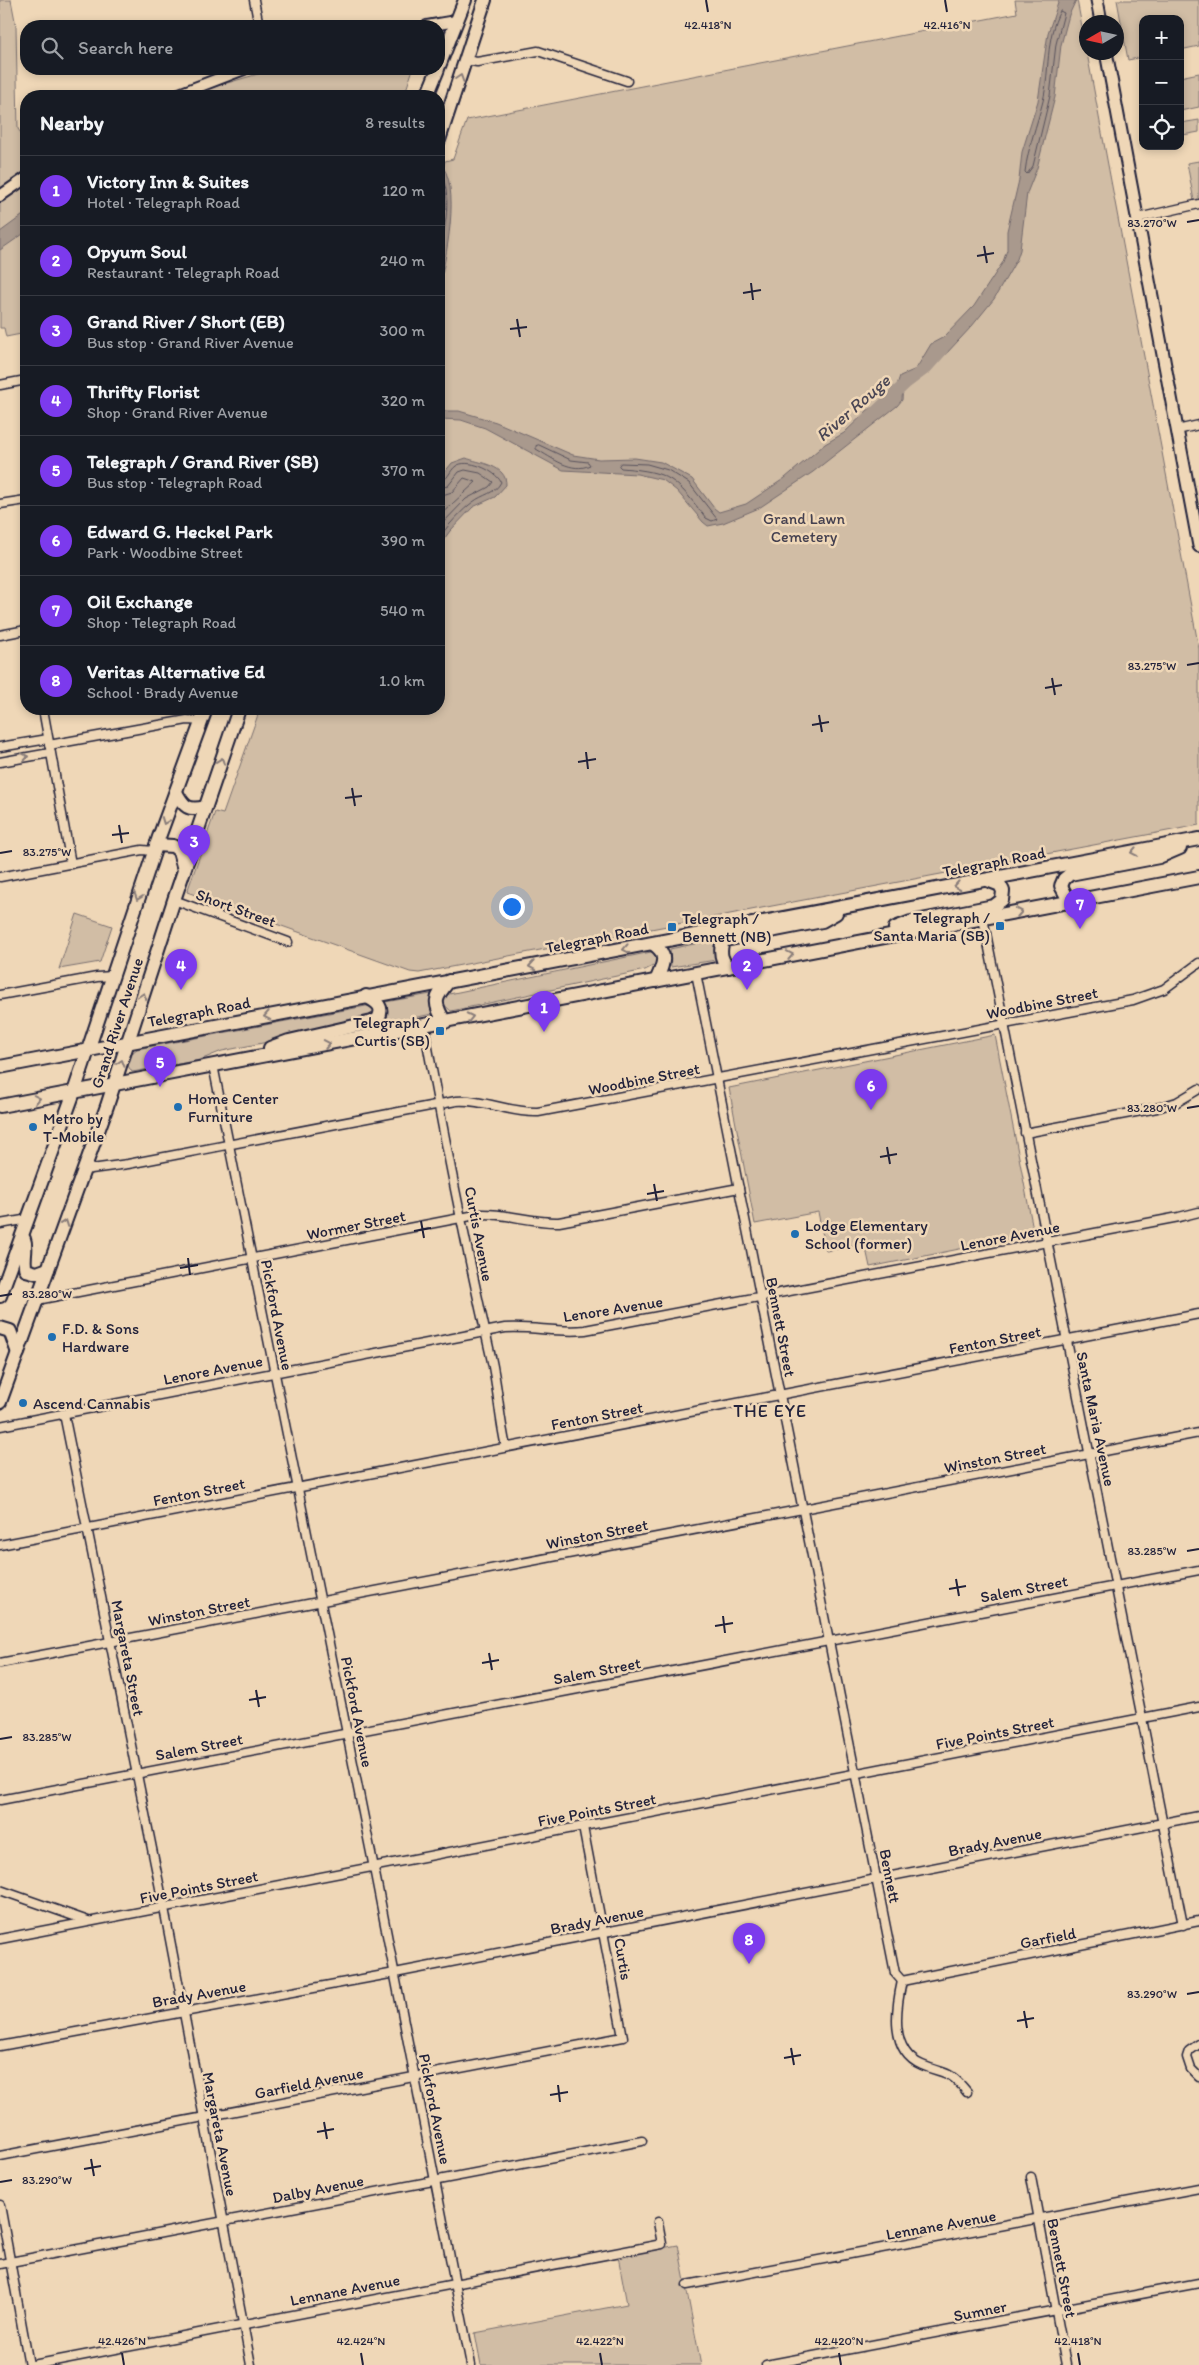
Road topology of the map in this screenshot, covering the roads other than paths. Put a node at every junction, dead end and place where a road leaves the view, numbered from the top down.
1 (254, 0) edge
2 (465, 0) edge
3 (485, 0) edge
4 (1097, 0) edge
5 (1100, 15) edge
6 (258, 20) edge
7 (456, 21) junction
8 (478, 22) junction
9 (445, 23) edge
10 (445, 50) joint
11 (465, 60) junction
12 (1108, 60) edge
13 (228, 75) edge
14 (435, 75) edge
15 (627, 81) dead end
16 (190, 90) edge
17 (429, 90) edge
18 (445, 122) edge
19 (20, 182) edge
20 (0, 196) edge
21 (1199, 204) edge
22 (1138, 218) junction
23 (20, 381) edge
24 (0, 385) edge
25 (1199, 425) edge
26 (1177, 430) junction
27 (20, 501) edge
28 (0, 504) edge
29 (1199, 546) edge
30 (20, 631) edge
31 (0, 635) edge
32 (43, 715) edge
33 (204, 715) edge
34 (237, 715) edge
35 (202, 721) junction
36 (49, 745) junction
37 (0, 748) edge
38 (0, 762) edge
39 (176, 792) junction
40 (205, 807) junction
41 (1199, 839) edge
42 (155, 848) junction
43 (71, 864) junction
44 (184, 870) junction
45 (0, 877) edge
46 (1199, 877) edge
47 (987, 880) junction
48 (174, 900) junction
49 (1080, 901) junction
50 (847, 906) junction
51 (982, 918) junction
52 (865, 940) junction
53 (288, 942) dead end
54 (653, 944) junction
55 (1199, 962) edge
56 (728, 967) junction
57 (696, 973) junction
58 (113, 976) junction
59 (450, 981) junction
60 (656, 981) junction
61 (0, 994) edge
62 (366, 996) junction
63 (445, 1022) junction
64 (1004, 1025) junction
65 (424, 1026) junction
66 (128, 1042) junction
67 (88, 1050) junction
68 (245, 1058) junction
69 (213, 1065) junction
70 (0, 1067) edge
71 (717, 1079) junction
72 (114, 1084) junction
73 (1199, 1089) edge
74 (74, 1092) junction
75 (438, 1104) junction
76 (0, 1106) edge
77 (1025, 1133) junction
78 (229, 1145) junction
79 (84, 1170) junction
80 (739, 1188) junction
81 (1199, 1212) edge
82 (462, 1218) junction
83 (29, 1219) junction
84 (0, 1224) edge
85 (22, 1237) junction
86 (1047, 1242) junction
87 (252, 1259) junction
88 (48, 1269) junction
89 (0, 1296) edge
90 (761, 1297) junction
91 (37, 1300) junction
92 (1199, 1314) edge
93 (0, 1328) edge
94 (485, 1332) junction
95 (1066, 1340) junction
96 (18, 1353) junction
97 (274, 1373) junction
98 (780, 1394) junction
99 (0, 1402) edge
100 (64, 1414) junction
101 (0, 1426) edge
102 (1199, 1433) edge
103 (506, 1447) junction
104 (1090, 1454) junction
105 (298, 1487) junction
106 (803, 1509) junction
107 (88, 1528) junction
108 (0, 1545) edge
109 (1199, 1570) edge
110 (1116, 1585) junction
111 (321, 1601) junction
112 (829, 1640) junction
113 (111, 1642) junction
114 (0, 1663) edge
115 (1199, 1707) edge
116 (1142, 1718) junction
117 (347, 1733) junction
118 (137, 1773) junction
119 (856, 1774) junction
120 (0, 1800) edge
121 (1199, 1816) edge
122 (1162, 1824) junction
123 (583, 1827) junction
124 (374, 1867) junction
125 (877, 1879) junction
126 (0, 1890) edge
127 (164, 1908) junction
128 (90, 1922) junction
129 (1199, 1922) edge
130 (1182, 1925) junction
131 (604, 1932) junction
132 (0, 1939) edge
133 (395, 1973) junction
134 (902, 1981) junction
135 (183, 2010) junction
136 (623, 2037) joint
137 (1199, 2044) edge
138 (0, 2046) edge
139 (415, 2077) junction
140 (1199, 2077) edge
141 (967, 2092) dead end
142 (203, 2117) junction
143 (642, 2141) dead end
144 (0, 2156) edge
145 (1031, 2177) dead end
146 (435, 2180) junction
147 (1199, 2188) edge
148 (0, 2204) edge
149 (1039, 2220) junction
150 (223, 2222) junction
151 (658, 2222) dead end
152 (11, 2262) junction
153 (0, 2264) edge
154 (455, 2283) junction
155 (1199, 2284) edge
156 (686, 2285) dead end
157 (1056, 2311) junction
158 (244, 2324) junction
159 (31, 2365) edge
160 (251, 2365) edge
161 (471, 2365) edge
162 (766, 2365) edge
163 (1066, 2365) edge

1 - 6 street
2 - 7 main road
3 - 8 main road
4 - 5 main road
7 - 8 main road
7 - 9 street
7 - 10 main road
8 - 11 main road
10 - 11 main road
11 - 15 street
18 -> 11 main road
12 - 22 main road
13 - 16 street
14 - 17 main road
19 - 20 street
21 - 22 street
22 - 26 main road
23 - 24 street
25 - 26 street
26 - 29 main road
27 - 28 street
30 - 31 street
32 - 36 street
33 - 35 main road, Grand River Avenue
40 -> 34 main road, Grand River Avenue
35 - 36 street
35 - 39 main road, Grand River Avenue
36 - 37 street
38 -> 36 street
36 - 43 street
39 - 40 main road
39 -> 42 main road, Grand River Avenue
40 - 44 main road, Grand River Avenue
41 -> 47 main road, Telegraph Road
41 - 49 main road, Telegraph Road
42 - 43 street
42 - 44 main road
42 -> 58 main road, Grand River Avenue
43 - 45 street
44 - 48 main road, Grand River Avenue
46 - 49 main road
47 -> 50 main road, Telegraph Road
47 - 52 main road
48 - 53 street, Short Street
66 -> 48 main road, Grand River Avenue
51 -> 49 main road
50 - 54 main road, Telegraph Road
50 - 56 main road
51 - 52 main road
51 - 64 street, Santa Maria Avenue
56 -> 52 main road
54 -> 59 main road, Telegraph Road
54 - 60 main road
55 - 64 street, Woodbine Street
56 - 57 main road
57 - 60 main road
57 - 71 street, Bennett Street
58 - 61 street
58 - 67 main road, Grand River Avenue
59 - 62 main road, Telegraph Road
59 - 63 main road
63 -> 60 main road
62 -> 66 main road, Telegraph Road
62 - 68 main road
63 - 65 main road
64 - 71 street, Woodbine Street
64 - 77 street, Santa Maria Avenue
68 -> 65 main road
65 - 75 street, Curtis Avenue
66 - 67 main road, Telegraph Road
72 -> 66 main road, Grand River Avenue
67 - 70 main road, Telegraph Road
67 - 74 main road, Grand River Avenue
68 - 69 main road
69 - 72 main road
69 - 78 street, Pickford Avenue
71 - 75 street, Woodbine Street
71 - 80 street, Bennett Street
72 - 74 main road
72 - 79 main road, Grand River Avenue
73 - 77 street
76 -> 74 main road
74 - 83 main road, Grand River Avenue
75 - 78 street, Woodbine Street
75 - 82 street, Curtis Avenue
77 - 86 street, Santa Maria Avenue
78 - 79 street, Woodbine Street
78 - 87 street, Pickford Avenue
88 -> 79 main road, Grand River Avenue
80 - 82 street, Wormer Street
80 - 90 street, Bennett Street
81 - 86 street, Lenore Avenue
82 - 87 street, Wormer Street
82 - 94 street, Curtis Avenue
83 - 84 street
83 - 85 main road, Grand River Avenue
85 - 88 main road
85 - 89 main road, Grand River Avenue
86 - 90 street, Lenore Avenue
86 - 95 street, Santa Maria Avenue
87 - 91 street, Wormer Street
87 - 97 street, Pickford Avenue
88 - 91 main road, Grand River Avenue
90 - 94 street, Lenore Avenue
90 - 98 street, Bennett Street
91 - 96 main road, Grand River Avenue
92 - 95 street, Fenton Street
93 - 96 main road
94 - 97 street, Lenore Avenue
94 - 103 street, Curtis Avenue
95 - 98 street, Fenton Street
95 - 104 street, Santa Maria Avenue
96 - 99 main road, Grand River Avenue
97 - 100 street, Lenore Avenue
97 - 105 street, Pickford Avenue
98 - 103 street, Fenton Street
98 - 106 street, Bennett Street
100 - 101 street, Lenore Avenue
100 - 107 street, Margareta Street
102 - 104 street, Winston Street
103 - 105 street, Fenton Street
104 - 106 street, Winston Street
104 - 110 street, Santa Maria Avenue
105 - 107 street, Fenton Street
105 - 111 street, Pickford Avenue
106 - 111 street, Winston Street
106 - 112 street, Bennett Street
107 - 108 street, Fenton Street
107 - 113 street, Margareta Street
109 - 110 street, Salem Street
110 - 112 street, Salem Street
110 - 116 street, Santa Maria Avenue
111 - 113 street, Winston Street
111 - 117 street, Pickford Avenue
112 - 117 street, Salem Street
112 - 119 street, Bennett Street
113 - 114 street, Winston Street
113 - 118 street, Margareta Street
115 - 116 street, Five Points Street
116 - 119 street, Five Points Street
116 - 122 street, Santa Maria Avenue
117 - 118 street, Salem Street
117 - 124 street, Pickford Avenue
118 - 120 street, Salem Street
118 - 127 street, Margareta Street
119 - 123 street, Five Points Street
119 - 125 street, Bennett
121 - 122 street, Brady Avenue
122 - 125 street, Brady Avenue
122 - 130 street, Santa Maria Avenue
123 - 124 street, Five Points Street
123 - 131 street, Curtis
124 - 127 street, Five Points Street
124 - 133 street, Pickford Avenue
125 - 131 street, Brady Avenue
125 - 134 street, Bennett
126 - 128 street
127 - 128 street, Five Points Street
127 - 135 street, Margareta Avenue
128 - 132 street, Five Points Street
129 - 130 street, Garfield
130 - 134 street, Garfield
131 - 133 street, Brady Avenue
131 - 136 street, Curtis
133 - 135 street, Brady Avenue
133 - 139 street, Pickford Avenue
134 - 141 street
135 - 138 street, Brady Avenue
135 - 142 street, Margareta Avenue
136 - 139 street, Garfield Avenue
137 - 140 street
139 - 142 street, Garfield Avenue
139 - 146 street, Pickford Avenue
142 - 144 street, Garfield Avenue
142 - 150 street, Margareta Avenue
143 - 146 street, Dalby Avenue
145 - 149 street, Bennett Street
146 - 150 street, Dalby Avenue
146 - 154 street, Pickford Avenue
147 - 149 street, Lennane Avenue
148 - 152 street
149 - 156 street, Lennane Avenue
149 - 157 street, Bennett Street
150 - 152 street, Dalby Avenue
150 - 158 street, Margareta Avenue
151 - 154 street, Lennane Avenue
152 - 153 street, Dalby Avenue
152 - 159 street
154 - 158 street, Lennane Avenue
154 - 161 street, Pickford Avenue
155 - 157 street, Sumner
157 - 162 street, Sumner
157 - 163 street, Bennett Street
158 - 159 street, Lennane Avenue
158 - 160 street, Margareta Avenue

